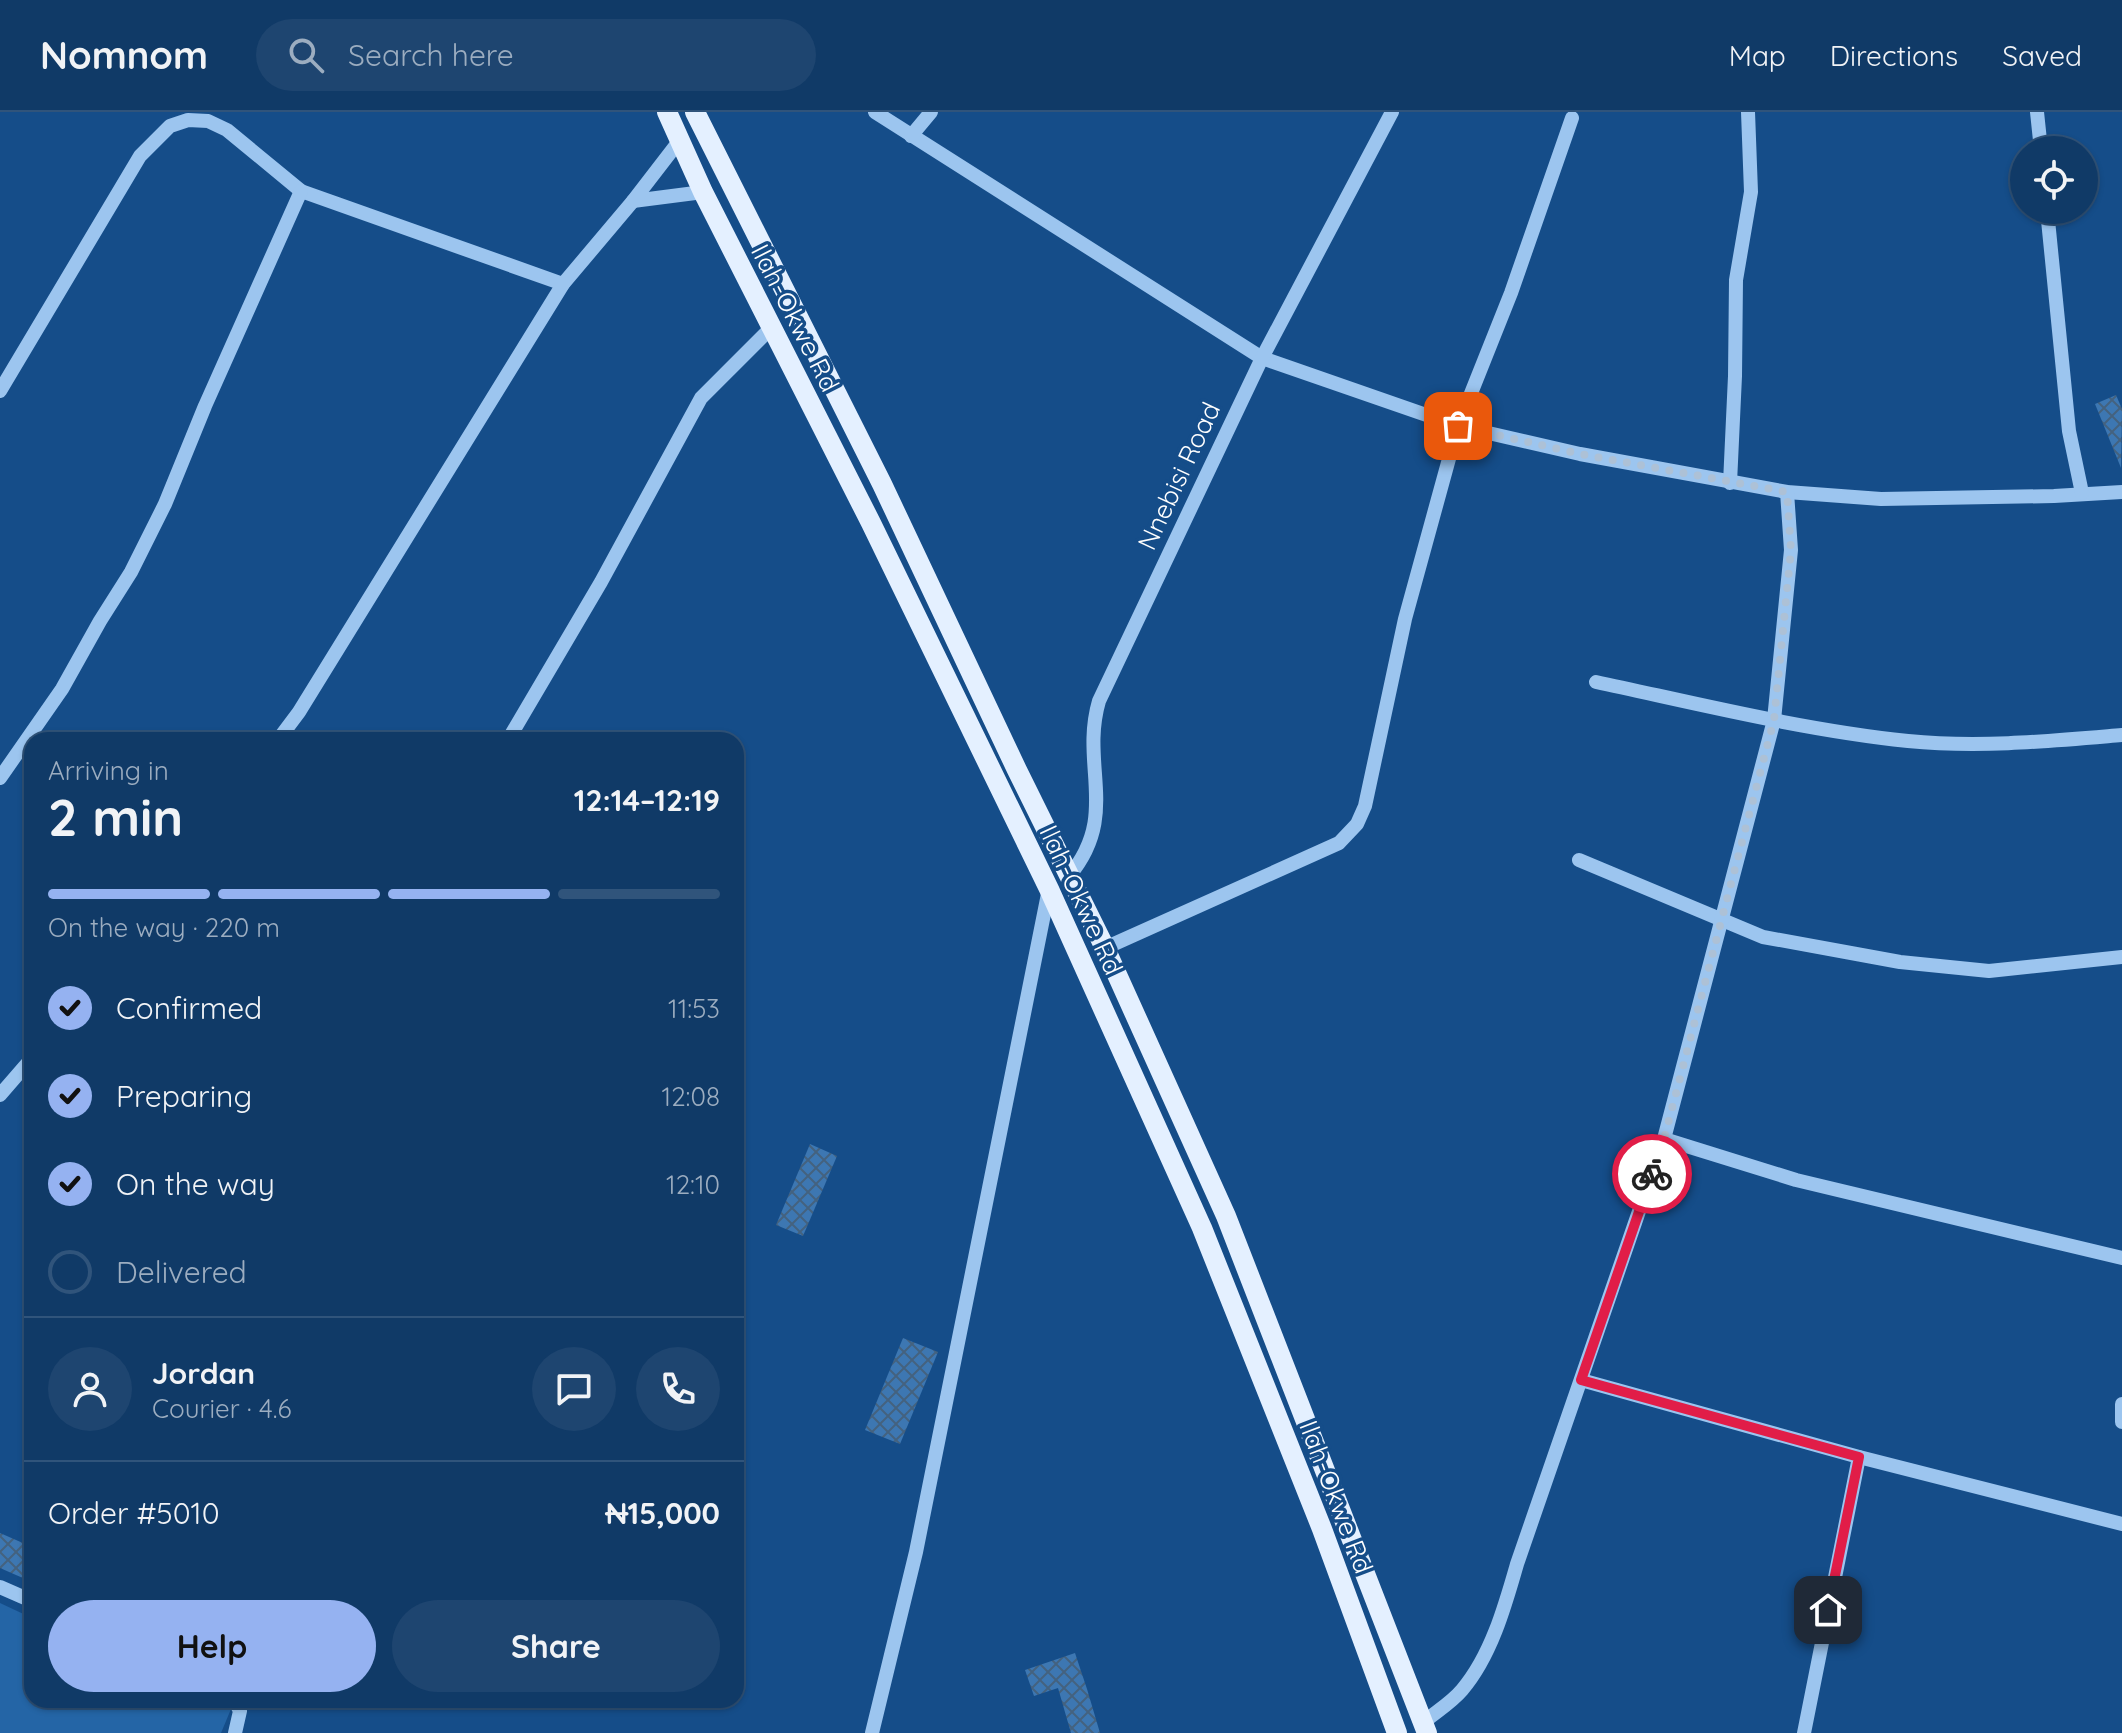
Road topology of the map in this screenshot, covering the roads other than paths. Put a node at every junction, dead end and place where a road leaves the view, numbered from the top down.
1 (667, 112) edge
2 (695, 112) edge
3 (875, 112) edge
4 (931, 112) edge
5 (1392, 112) edge
6 (1748, 112) edge
7 (2037, 112) edge
8 (1572, 118) dead end
9 (911, 136) junction
10 (2040, 136) edge
11 (680, 140) junction
12 (301, 191) junction
13 (703, 192) junction
14 (633, 201) junction
15 (2048, 224) edge
16 (563, 284) junction
17 (770, 329) junction
18 (1262, 358) junction
19 (0, 391) edge
20 (1458, 426) junction
21 (1730, 483) junction
22 (1787, 492) junction
23 (2082, 493) junction
24 (2122, 494) edge
25 (1596, 682) dead end
26 (1774, 720) junction
27 (32, 732) edge
28 (284, 732) edge
29 (513, 732) edge
30 (2122, 735) edge
31 (24, 744) edge
32 (0, 778) edge
33 (1579, 860) dead end
34 (1069, 876) junction
35 (1049, 889) junction
36 (1723, 920) junction
37 (1105, 948) junction
38 (2122, 957) edge
39 (24, 1067) edge
40 (0, 1095) edge
41 (1664, 1139) junction
42 (2122, 1258) edge
43 (1581, 1380) junction
44 (2122, 1404) edge
45 (2122, 1422) edge
46 (1859, 1457) junction
47 (2122, 1524) edge
48 (0, 1587) edge
49 (24, 1598) edge
50 (238, 1708) edge
51 (1426, 1728) edge
52 (235, 1733) edge
53 (872, 1733) edge
54 (1397, 1733) edge
55 (1804, 1733) edge

1 - 11 main road, Ilah-Okwe Rd
2 - 34 main road
3 - 9 street
4 - 9 street
5 - 18 street, Nnebisi Road
6 - 21 street
7 - 10 street
8 - 20 street
9 - 18 street
11 - 13 main road, Ilah-Okwe Rd
11 - 14 street
12 - 16 street
12 - 19 street
12 - 27 street
13 - 14 street
13 - 17 main road, Ilah-Okwe Rd
14 - 16 street
15 - 23 street
16 - 28 street
17 - 29 street
17 - 35 main road, Ilah-Okwe Rd
18 - 20 street
18 - 34 street, Nnebisi Road
20 - 21 street
20 - 37 street
21 - 22 street
22 - 23 street
22 - 26 street
23 - 24 street
25 - 26 street
26 - 30 street
26 - 36 street
31 - 32 street
33 - 36 street
34 - 37 main road
35 - 53 street
35 - 54 main road, Ilah-Okwe Rd
36 - 38 street
36 - 41 street
37 - 51 main road
39 - 40 street
41 - 42 street
41 - 43 street
43 - 46 street
43 - 51 street
44 - 45 street
46 - 47 street
46 - 55 street
48 - 49 street
50 - 52 street

